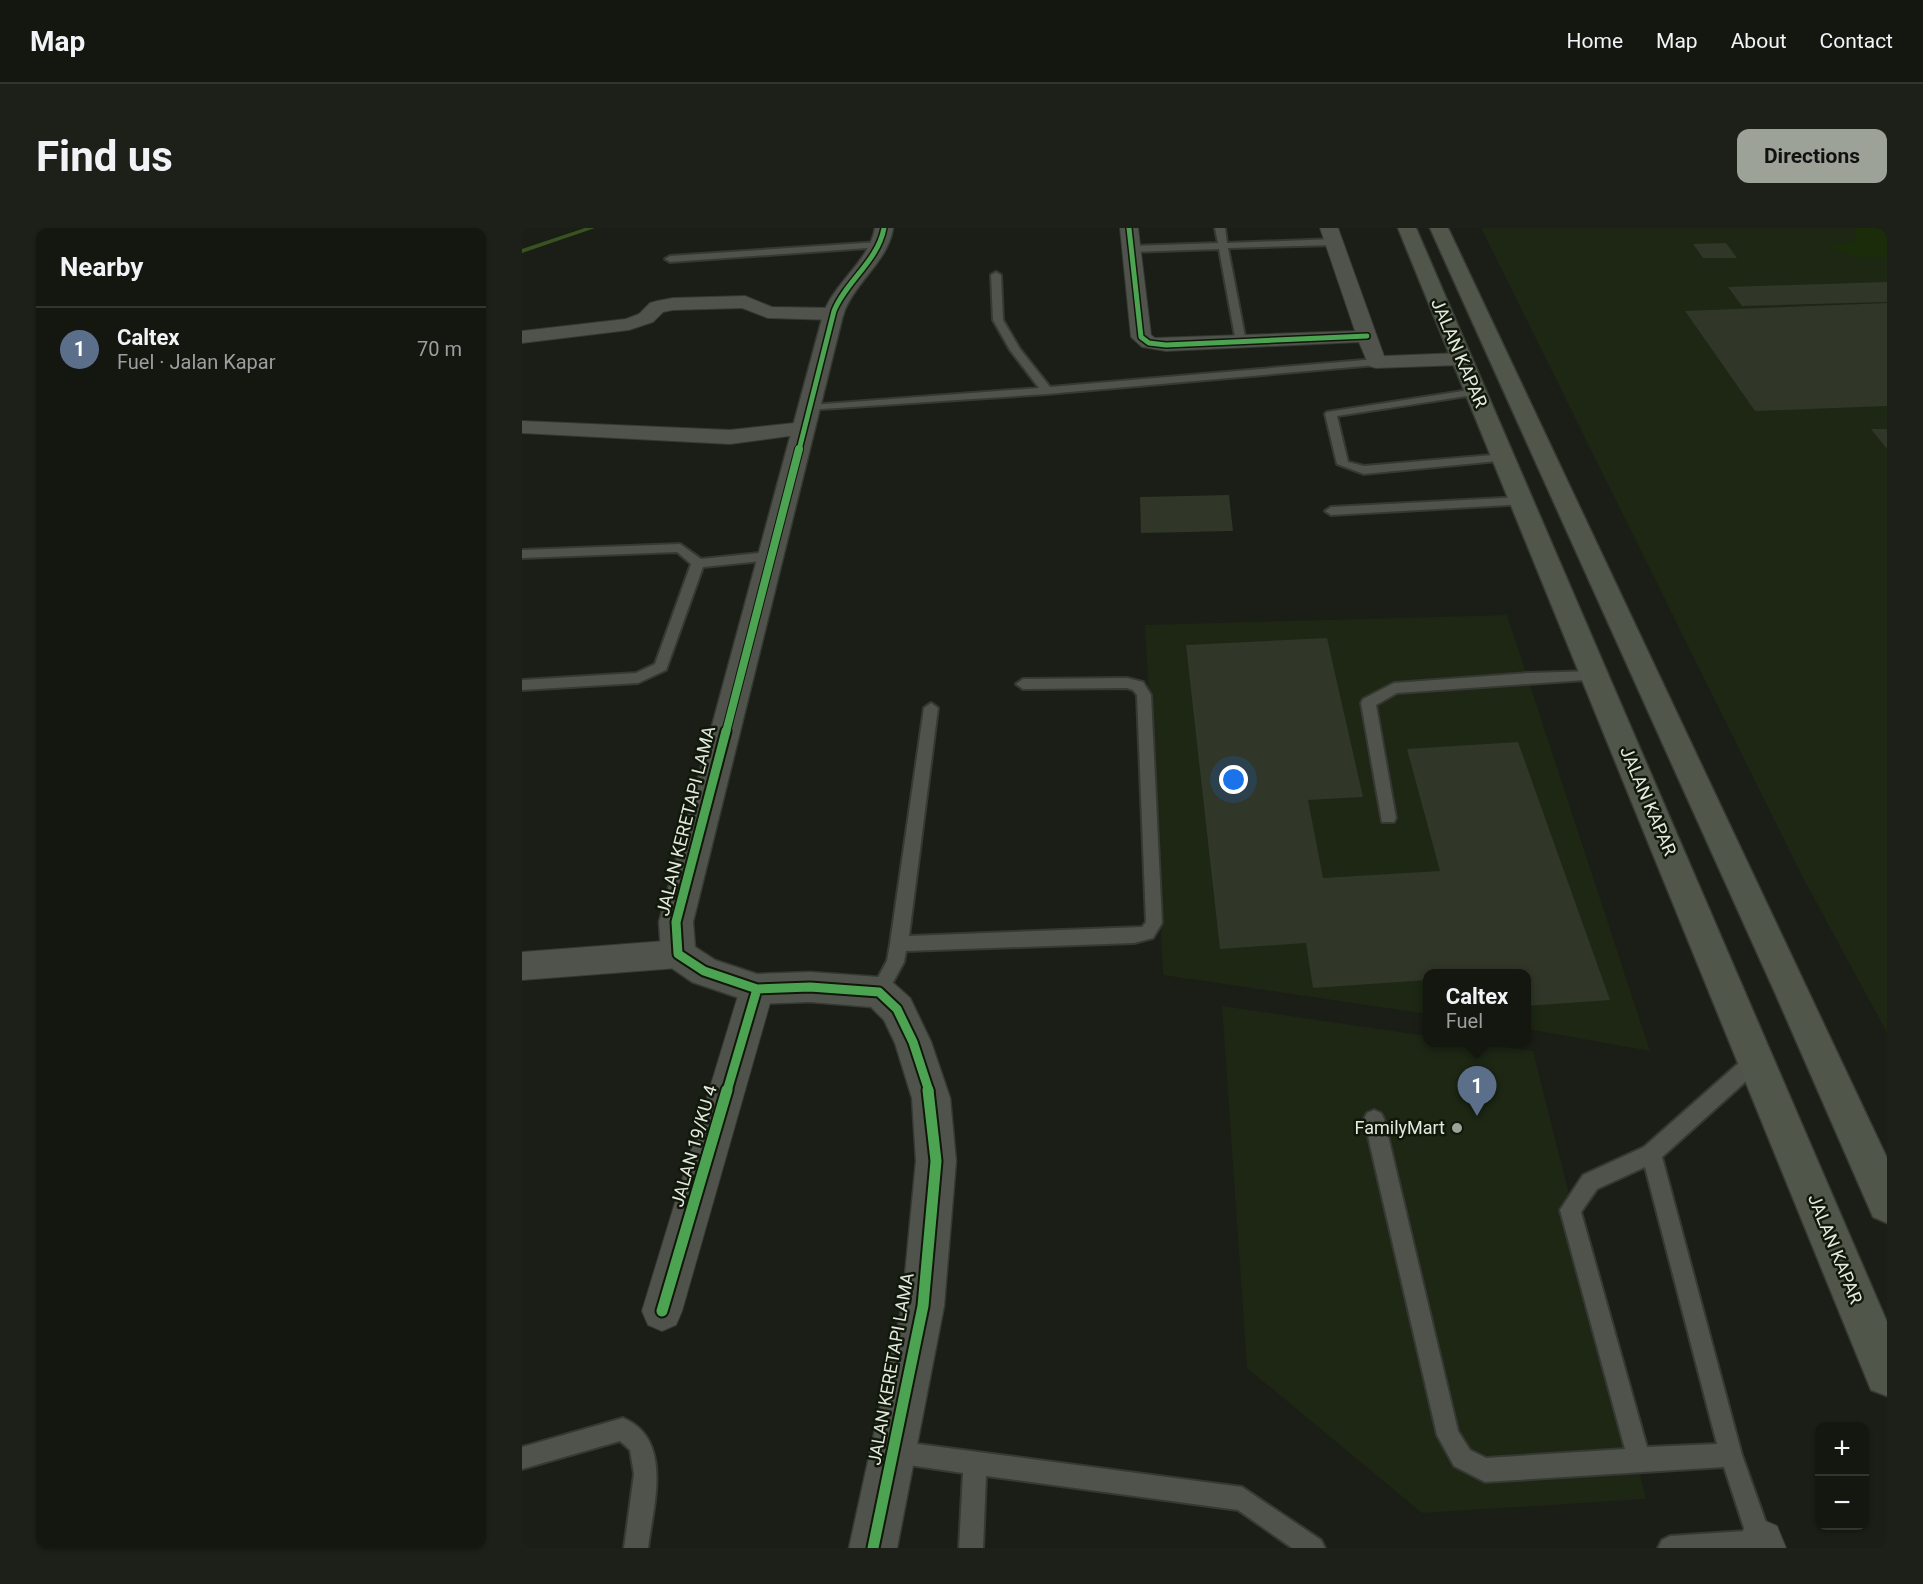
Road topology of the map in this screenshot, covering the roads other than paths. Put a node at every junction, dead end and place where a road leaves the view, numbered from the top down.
1 (1130, 228) edge
2 (1220, 228) edge
3 (1407, 228) edge
4 (1439, 228) edge
5 (1332, 235) edge
6 (881, 236) edge
7 (1223, 246) junction
8 (1131, 249) junction
9 (670, 259) dead end
10 (996, 275) dead end
11 (834, 314) junction
12 (1367, 336) junction
13 (522, 337) edge
14 (1241, 342) junction
15 (1461, 359) junction
16 (1376, 362) junction
17 (1047, 391) junction
18 (1476, 392) junction
19 (807, 418) junction
20 (522, 427) edge
21 (1504, 458) junction
22 (1522, 501) junction
23 (1331, 511) dead end
24 (522, 554) edge
25 (770, 556) junction
26 (698, 563) junction
27 (1595, 676) junction
28 (1023, 684) dead end
29 (522, 685) edge
30 (932, 708) dead end
31 (1388, 818) dead end
32 (899, 944) junction
33 (678, 954) junction
34 (522, 966) edge
35 (757, 989) junction
36 (879, 992) junction
37 (1757, 1059) junction
38 (1374, 1119) dead end
39 (1651, 1154) junction
40 (1887, 1203) edge
41 (662, 1311) dead end
42 (1887, 1374) edge
43 (893, 1452) junction
44 (1731, 1455) junction
45 (522, 1458) edge
46 (1639, 1459) junction
47 (975, 1464) junction
48 (1764, 1546) edge
49 (636, 1548) edge
50 (873, 1548) edge
51 (971, 1548) edge
52 (1313, 1548) edge
53 (1670, 1548) edge

1 - 8 street
2 - 7 lane
3 - 15 highway, JALAN KAPAR
4 - 40 highway, JALAN KAPAR
5 - 7 lane
5 - 12 street
6 - 9 lane
6 - 11 street, JALAN KERETAPI LAMA
7 - 8 lane
7 - 14 lane
8 - 14 street
10 - 17 lane
11 - 13 street
11 - 19 street, JALAN KERETAPI LAMA
12 - 14 street
12 - 16 street
15 - 16 street
15 - 18 highway, JALAN KAPAR
16 - 17 lane
17 - 19 lane
18 - 21 highway, JALAN KAPAR
18 - 21 lane
19 - 20 street
19 - 25 street, JALAN KERETAPI LAMA
21 - 22 highway, JALAN KAPAR
22 - 23 lane
22 - 27 highway, JALAN KAPAR
24 - 26 lane
25 - 26 lane
25 - 33 street, JALAN KERETAPI LAMA
26 - 29 lane
27 - 31 lane
27 - 37 highway, JALAN KAPAR
28 - 32 lane
30 - 32 lane
32 - 36 lane
33 - 34 street
33 - 35 street
35 - 36 street
35 - 41 street, JALAN 19/KU 4
36 - 43 street, JALAN KERETAPI LAMA
37 - 39 lane
37 - 42 highway, JALAN KAPAR
38 - 46 lane
39 - 44 lane
39 - 46 lane
43 - 47 lane
43 - 50 street, JALAN KERETAPI LAMA
44 - 46 lane
44 - 48 lane
45 - 49 lane
47 - 51 lane
47 - 52 lane
48 - 53 lane

